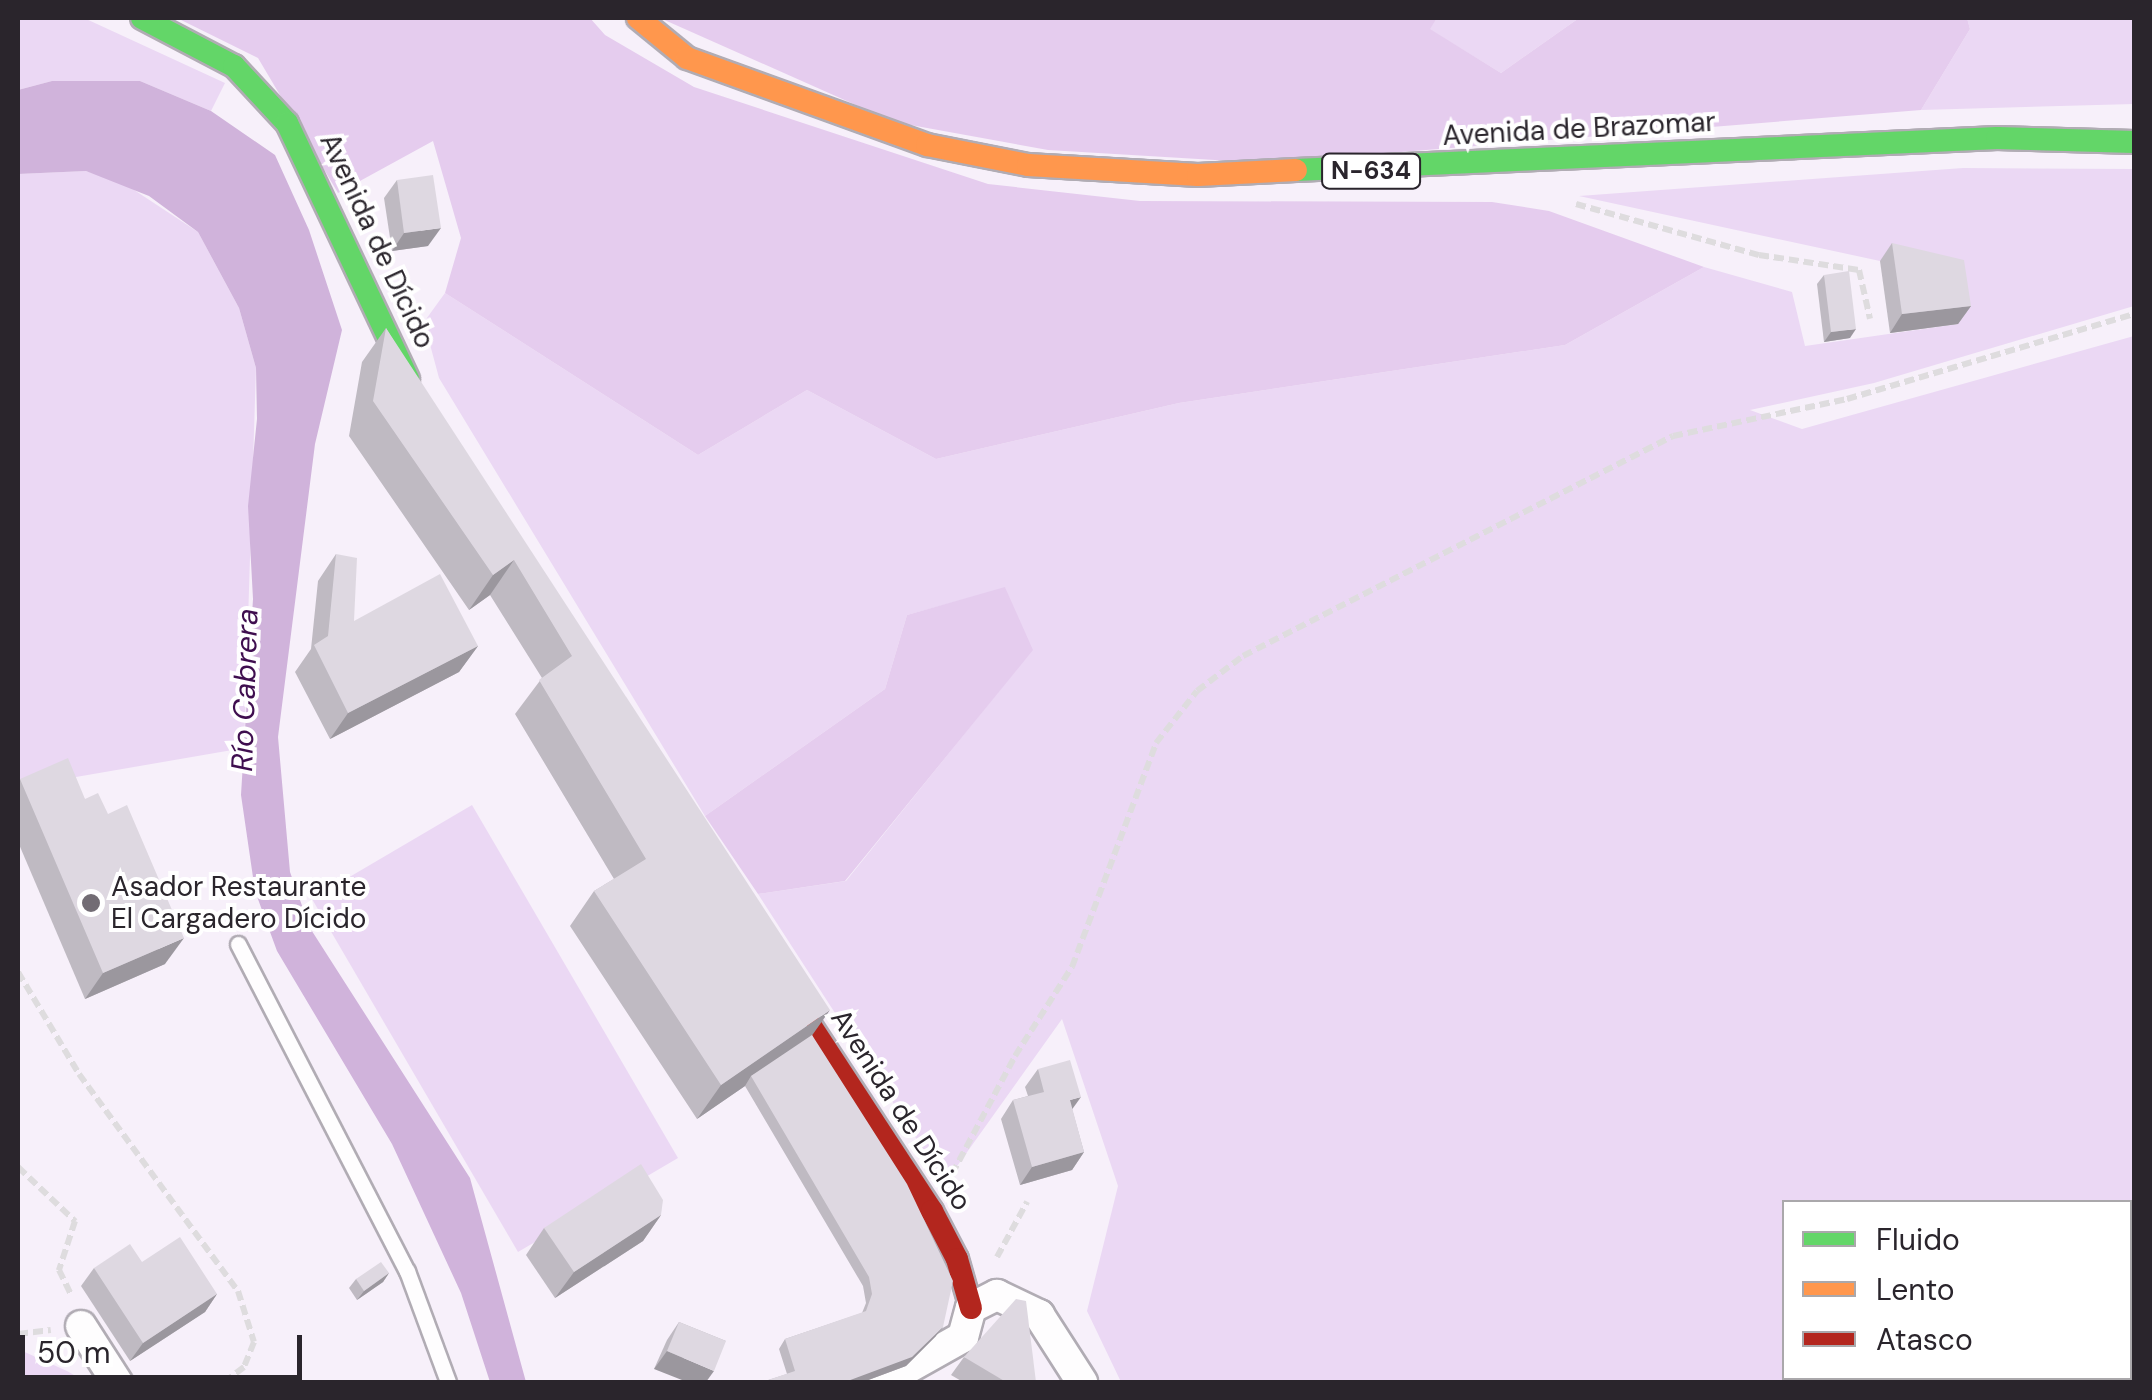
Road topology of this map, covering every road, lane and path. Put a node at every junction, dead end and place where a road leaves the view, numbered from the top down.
1 (142, 18) edge
2 (638, 18) edge
3 (2134, 142) edge
4 (1558, 198) dead end
5 (2134, 314) edge
6 (1870, 319) dead end
7 (419, 398) edge
8 (238, 944) dead end
9 (770, 963) edge
10 (18, 972) edge
11 (18, 1167) edge
12 (1027, 1202) dead end
13 (932, 1210) junction
14 (984, 1302) junction
15 (81, 1326) joint
16 (117, 1382) edge
17 (224, 1382) edge
18 (448, 1382) edge
19 (883, 1382) edge
20 (1082, 1382) edge

1 - 7 main road, Avenida de Dícido
2 - 3 main road, Avenida de Brazomar / N-634
4 - 6 path
5 - 13 path
8 - 18 lane
9 - 13 main road, Avenida de Dícido
10 - 17 path
11 - 15 path
12 - 14 path
13 - 14 main road, Avenida de Dícido
14 - 19 street
14 - 20 street
15 - 16 street

